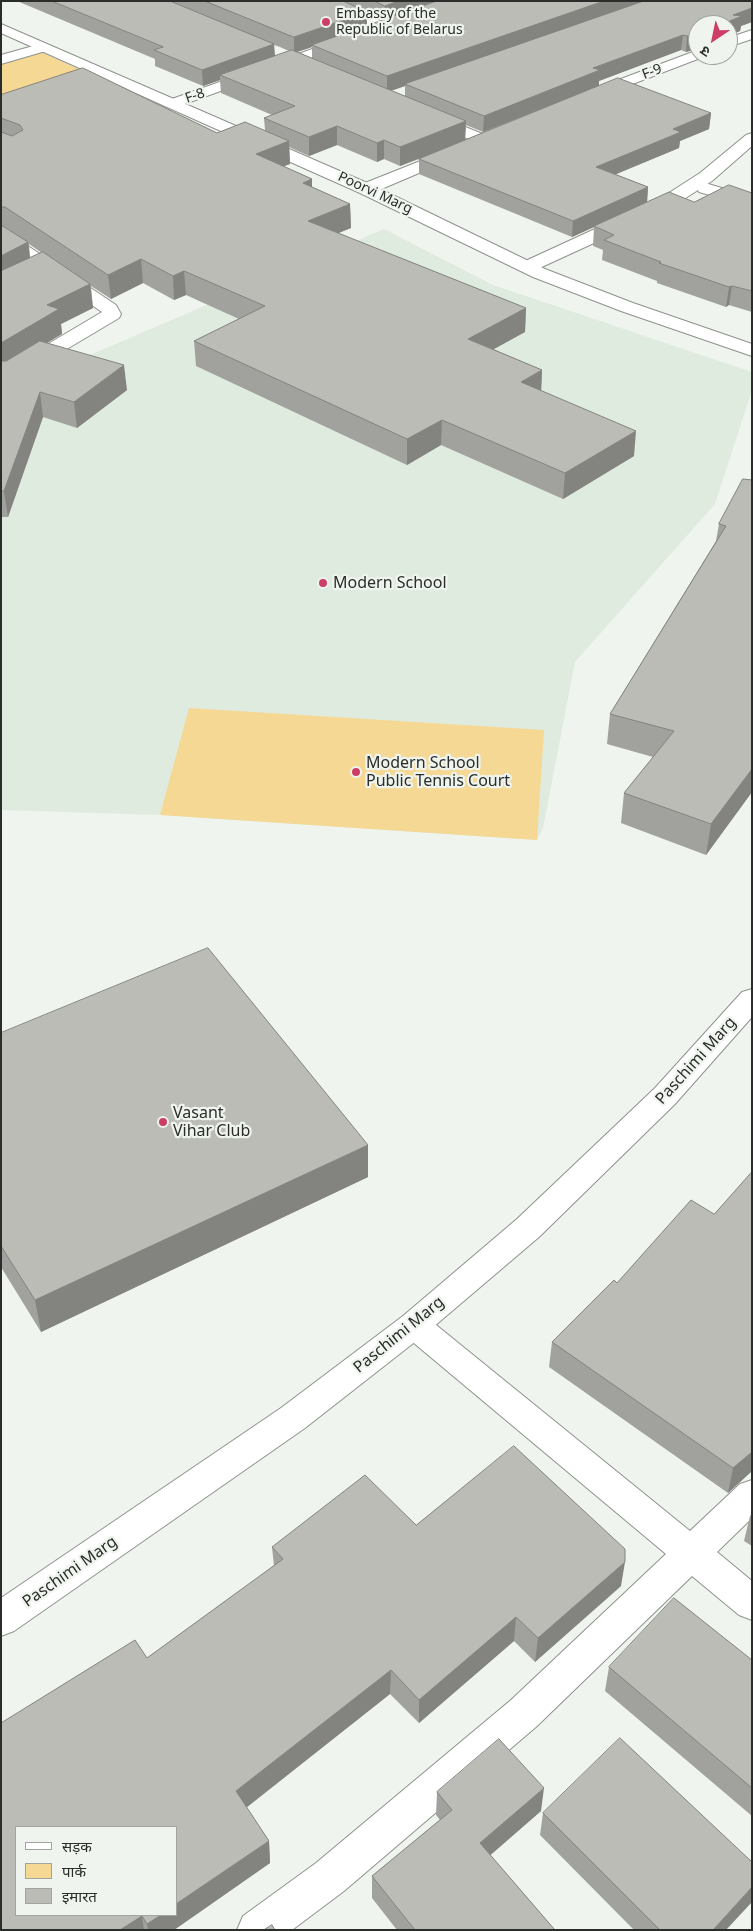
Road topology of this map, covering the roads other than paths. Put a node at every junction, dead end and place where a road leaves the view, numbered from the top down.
1 (321, 1) edge
2 (1, 14) edge
3 (402, 22) edge
4 (1, 28) edge
5 (384, 28) junction
6 (752, 34) edge
7 (738, 39) edge
8 (44, 47) junction
9 (267, 51) edge
10 (688, 58) edge
11 (1, 60) edge
12 (291, 61) junction
13 (133, 69) dead end
14 (315, 71) edge
15 (108, 75) junction
16 (89, 82) edge
17 (176, 96) junction
18 (196, 96) junction
19 (578, 100) edge
20 (214, 104) dead end
21 (413, 110) edge
22 (500, 133) edge
23 (752, 138) edge
24 (484, 140) junction
25 (313, 148) edge
26 (752, 150) edge
27 (385, 181) junction
28 (366, 188) junction
29 (705, 188) junction
30 (421, 198) dead end
31 (752, 202) edge
32 (1, 236) edge
33 (540, 262) junction
34 (752, 332) edge
35 (752, 350) edge
36 (1, 380) edge
37 (752, 999) edge
38 (414, 1325) junction
39 (752, 1495) edge
40 (691, 1552) junction
41 (752, 1603) edge
42 (3, 1612) edge
43 (258, 1930) edge

1 - 5 street
2 - 13 street
3 - 5 street, F-8
4 - 8 street, Poorvi Marg
5 - 12 street, F-8
6 - 7 street
8 - 11 street
8 - 15 street, Poorvi Marg
9 - 12 street
10 - 19 street, F-9
12 - 14 street
12 - 18 street, F-8
15 - 16 street
15 - 17 street, Poorvi Marg
17 - 18 street, Poorvi Marg
17 - 28 street, Poorvi Marg
18 - 20 street, Poorvi Marg
21 - 24 street
22 - 24 street
23 - 33 street
24 - 27 street
25 - 27 street, Poorvi Marg
26 - 29 street
27 - 28 street
27 - 30 street, Poorvi Marg
28 - 33 street, Poorvi Marg
29 - 31 street
29 - 33 street
32 - 36 street
33 - 34 street, Poorvi Marg
33 - 35 street, Poorvi Marg
37 - 38 street, Paschimi Marg
38 - 40 street
38 - 42 street, Paschimi Marg
39 - 40 street
40 - 41 street
40 - 43 street

